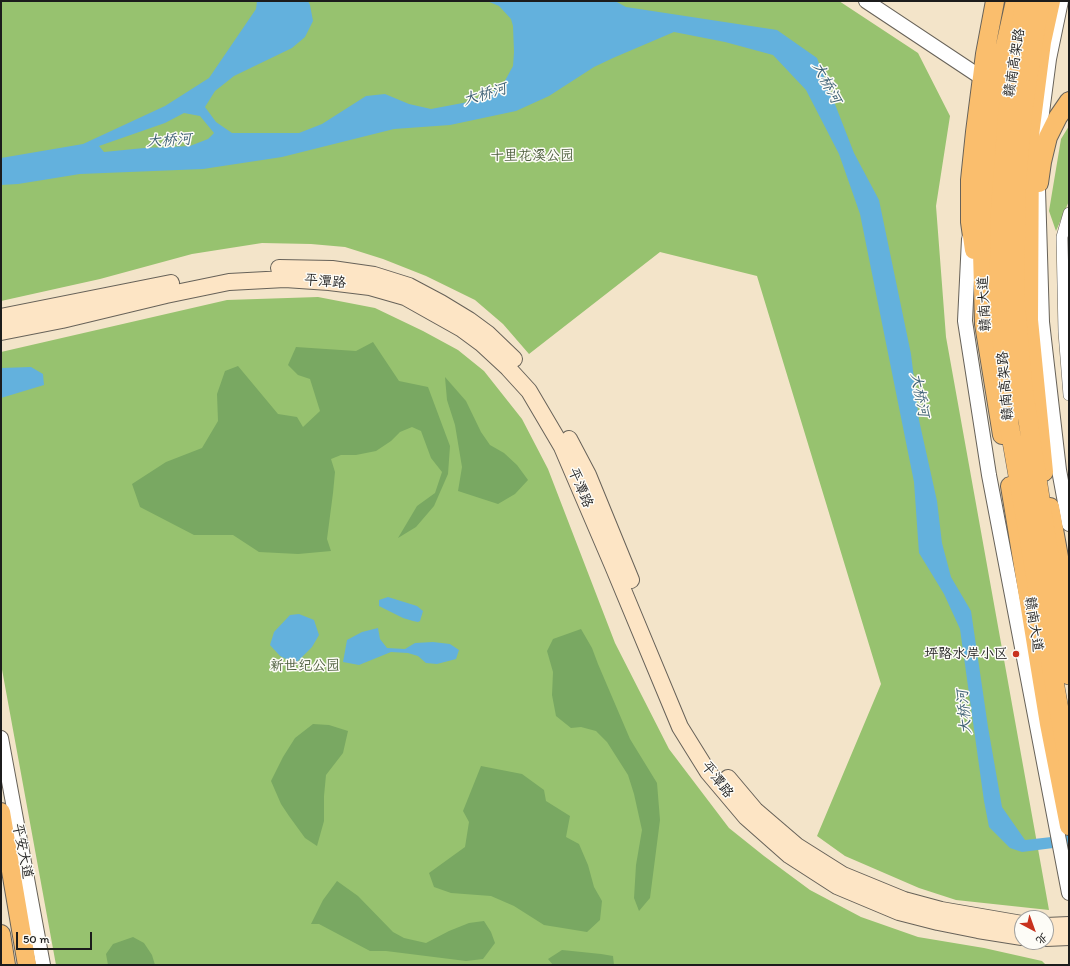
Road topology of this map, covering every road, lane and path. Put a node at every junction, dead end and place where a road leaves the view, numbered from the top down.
1 (866, 1) edge
2 (995, 1) edge
3 (1004, 1) edge
4 (1015, 1) edge
5 (1025, 1) edge
6 (1042, 1) edge
7 (1051, 1) edge
8 (1061, 1) edge
9 (985, 80) junction
10 (1069, 101) edge
11 (1038, 195) junction
12 (1069, 213) edge
13 (970, 222) junction
14 (1, 317) edge
15 (1029, 320) junction
16 (984, 324) junction
17 (1, 332) edge
18 (1069, 395) edge
19 (1069, 524) edge
20 (1069, 613) edge
21 (1069, 675) edge
22 (1043, 724) junction
23 (1, 738) edge
24 (1069, 768) edge
25 (1, 812) edge
26 (1069, 826) edge
27 (1069, 892) edge
28 (1014, 923) edge
29 (1069, 925) edge
30 (1054, 926) edge
31 (1, 934) edge
32 (1014, 936) edge
33 (1069, 937) edge
34 (1054, 938) edge
35 (6, 965) edge
36 (27, 965) edge
37 (43, 965) edge

1 - 9 street
2 - 9 main road
3 - 9 street
4 - 16 main road, 赣南大道
5 - 24 highway, 赣南高架路
6 - 21 highway, 赣南高架路
7 - 15 main road
8 - 11 street
9 - 13 main road
10 - 11 main road
11 - 15 main road
11 - 19 street
12 - 18 street
13 - 16 main road
13 - 22 street
14 - 28 main road, 平潭路
15 - 20 main road
16 - 22 main road, 赣南大道
17 - 32 main road, 平潭路
22 - 26 main road, 赣南大道
22 - 27 street
23 - 37 street, 平安大道
25 - 36 main road, 平安大道
29 - 30 main road
31 - 35 main road
33 - 34 main road

